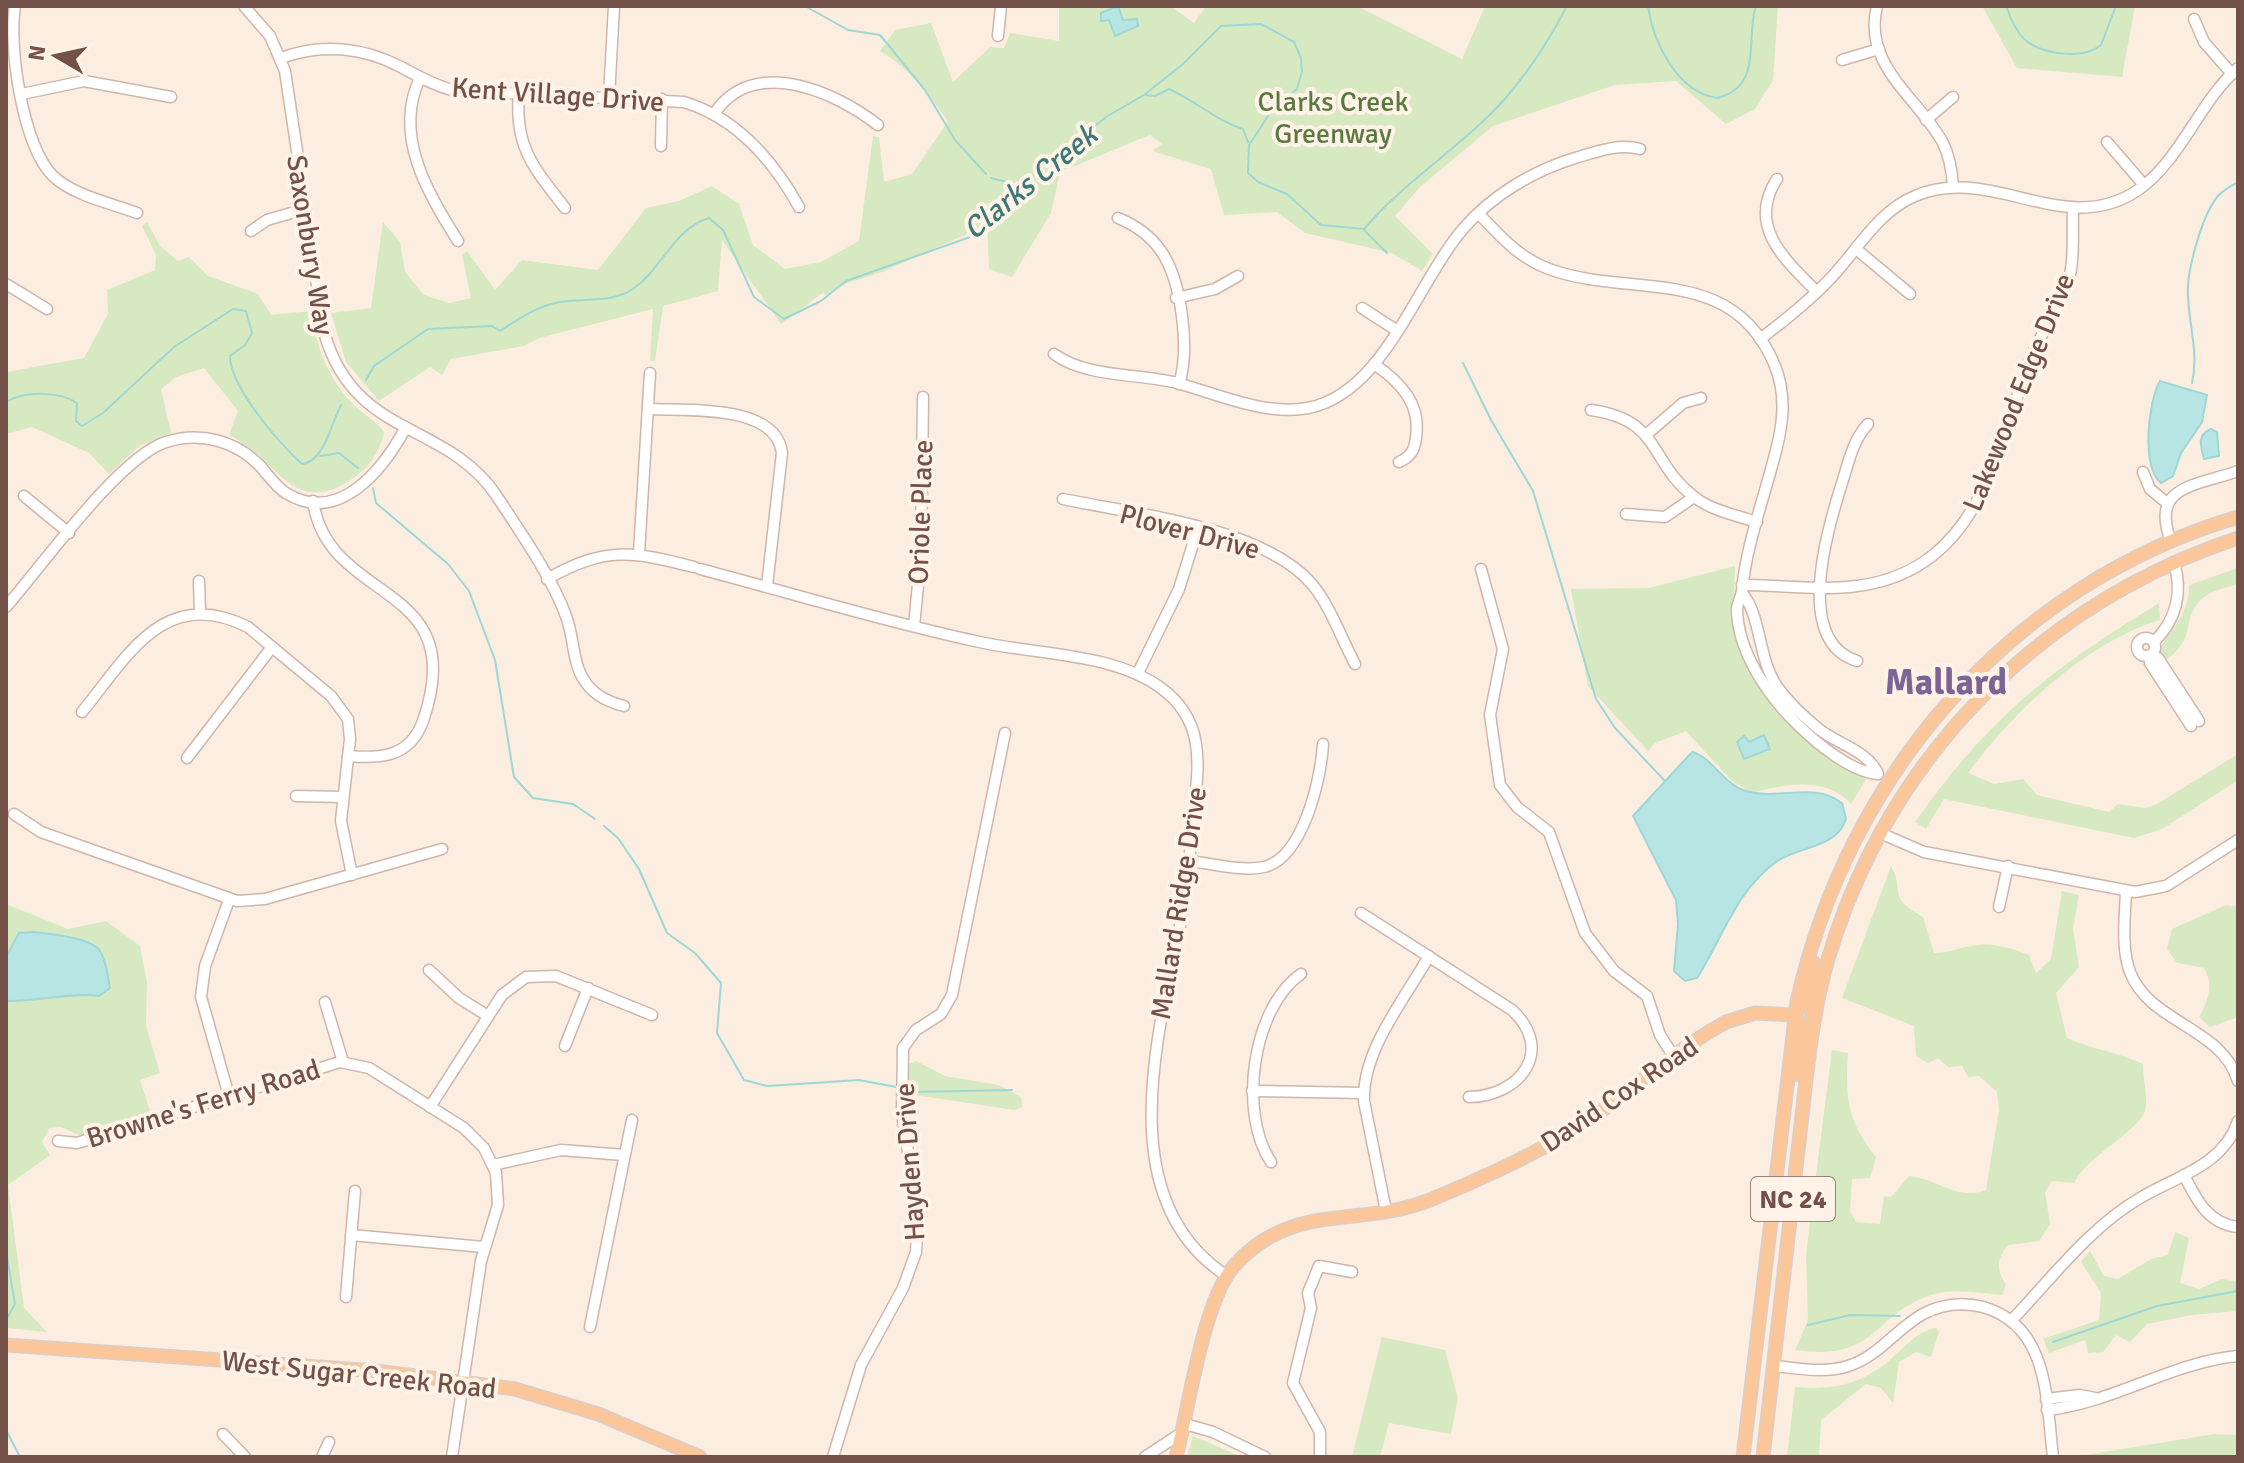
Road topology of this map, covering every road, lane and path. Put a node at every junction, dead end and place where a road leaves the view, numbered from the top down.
1 (15, 6) edge
2 (244, 6) edge
3 (614, 6) edge
4 (1001, 6) edge
5 (1877, 6) edge
6 (2194, 19) dead end
7 (998, 36) dead end
8 (1879, 49) junction
9 (281, 58) junction
10 (1842, 60) dead end
11 (2235, 71) edge
12 (420, 78) junction
13 (519, 93) junction
14 (22, 94) junction
15 (171, 97) dead end
16 (609, 97) junction
17 (1953, 97) dead end
18 (662, 99) junction
19 (714, 114) junction
20 (1926, 120) junction
21 (878, 125) dead end
22 (2107, 142) dead end
23 (661, 146) dead end
24 (1640, 149) dead end
25 (1777, 179) dead end
26 (2144, 185) junction
27 (1953, 186) junction
28 (799, 207) dead end
29 (565, 208) dead end
30 (305, 209) junction
31 (2073, 209) junction
32 (137, 213) dead end
33 (1479, 214) junction
34 (1118, 218) dead end
35 (251, 231) dead end
36 (458, 241) dead end
37 (1856, 249) junction
38 (1238, 276) dead end
39 (6, 284) edge
40 (1817, 292) junction
41 (1910, 294) dead end
42 (1176, 298) junction
43 (1362, 308) dead end
44 (47, 309) dead end
45 (1396, 330) junction
46 (1760, 339) junction
47 (1054, 354) dead end
48 (1374, 364) junction
49 (650, 373) dead end
50 (1179, 384) junction
51 (923, 397) dead end
52 (1701, 398) dead end
53 (651, 409) junction
54 (1591, 410) dead end
55 (1868, 424) dead end
56 (405, 429) junction
57 (1647, 434) junction
58 (1399, 462) dead end
59 (2238, 471) edge
60 (2142, 475) dead end
61 (24, 496) dead end
62 (1694, 497) junction
63 (1063, 499) dead end
64 (313, 501) junction
65 (2167, 503) junction
66 (1626, 514) dead end
67 (2238, 517) edge
68 (1757, 522) junction
69 (1198, 528) junction
70 (69, 533) junction
71 (2238, 538) edge
72 (2171, 541) junction
73 (639, 553) junction
74 (2174, 562) junction
75 (1481, 569) dead end
76 (547, 579) junction
77 (199, 581) dead end
78 (767, 586) junction
79 (1819, 586) junction
80 (1742, 589) junction
81 (6, 607) edge
82 (200, 613) junction
83 (914, 626) junction
84 (2154, 642) junction
85 (272, 647) junction
86 (2151, 655) junction
87 (1857, 661) dead end
88 (1355, 664) dead end
89 (1138, 673) junction
90 (624, 706) dead end
91 (82, 712) dead end
92 (2195, 724) dead end
93 (1005, 733) dead end
94 (1323, 744) dead end
95 (348, 756) junction
96 (187, 758) dead end
97 (1883, 778) junction
98 (296, 796) dead end
99 (343, 797) junction
100 (14, 814) dead end
101 (1880, 833) junction
102 (2238, 840) edge
103 (1852, 842) junction
104 (442, 849) dead end
105 (1189, 861) junction
106 (2008, 866) junction
107 (352, 875) junction
108 (2126, 891) junction
109 (229, 900) junction
110 (1999, 907) dead end
111 (1361, 913) dead end
112 (1429, 956) junction
113 (429, 970) dead end
114 (1301, 974) dead end
115 (588, 988) junction
116 (325, 1002) dead end
117 (652, 1015) dead end
118 (1794, 1015) junction
119 (488, 1016) junction
120 (1815, 1018) junction
121 (565, 1046) dead end
122 (2233, 1056) edge
123 (1674, 1057) junction
124 (343, 1062) junction
125 (2238, 1081) edge
126 (1252, 1091) junction
127 (1364, 1093) junction
128 (229, 1096) junction
129 (1469, 1097) dead end
130 (430, 1107) junction
131 (632, 1120) dead end
132 (2238, 1121) edge
133 (58, 1141) dead end
134 (624, 1155) junction
135 (1271, 1162) dead end
136 (493, 1165) junction
137 (2184, 1175) junction
138 (1794, 1190) junction
139 (355, 1191) dead end
140 (1386, 1211) junction
141 (2238, 1227) edge
142 (351, 1235) junction
143 (484, 1247) junction
144 (1352, 1272) dead end
145 (1227, 1276) junction
146 (346, 1297) dead end
147 (2011, 1321) junction
148 (590, 1327) dead end
149 (6, 1345) edge
150 (2238, 1356) edge
151 (1774, 1366) junction
152 (463, 1382) junction
153 (2047, 1404) junction
154 (1184, 1428) junction
155 (223, 1434) dead end
156 (329, 1442) dead end
157 (245, 1457) edge
158 (322, 1457) edge
159 (452, 1457) edge
160 (700, 1457) edge
161 (833, 1457) edge
162 (1145, 1457) edge
163 (1176, 1457) edge
164 (1265, 1457) edge
165 (1320, 1457) edge
166 (1743, 1457) edge
167 (1763, 1457) edge
168 (2053, 1457) edge

1 - 14 street
2 - 9 street, Saxonbury Way
3 - 16 street
4 - 7 street
5 - 8 street
6 - 11 street
8 - 10 street
8 - 20 street
9 - 12 street, Kent Village Drive
9 - 30 street, Saxonbury Way
11 - 26 street
12 - 13 street, Kent Village Drive
12 - 36 street
13 - 16 street, Kent Village Drive
13 - 29 street
14 - 15 street
14 - 32 street
16 - 18 street, Kent Village Drive
17 - 20 street
18 - 19 street, Kent Village Drive
18 - 23 street
19 - 21 street
19 - 28 street, Kent Village Drive
20 - 27 street
22 - 26 street
24 - 33 street
25 - 40 street
26 - 31 street
27 - 31 street
27 - 37 street
30 - 35 street
30 - 56 street, Saxonbury Way
31 - 79 street, Lakewood Edge Drive
33 - 45 street
33 - 46 street
34 - 42 street
37 - 40 street
37 - 41 street
38 - 42 street
39 - 44 street
40 - 46 street
42 - 50 street
43 - 45 street
45 - 48 street
46 - 68 street
47 - 50 street
48 - 50 street
48 - 58 street
49 - 53 street
51 - 83 street, Oriole Place
52 - 57 street
53 - 73 street
53 - 78 street
54 - 57 street
55 - 79 street
56 - 64 street
56 - 76 street, Saxonbury Way
57 - 62 street
59 - 65 street
60 - 65 street
61 - 70 street
62 - 66 street
62 - 68 street
63 - 69 street, Plover Drive
64 - 70 street
64 - 95 street
65 - 72 street
67 - 72 main road, NC 24
68 - 80 street
69 - 88 street, Plover Drive
69 - 89 street
70 - 81 street
71 - 74 main road, NC 24
72 - 97 main road, NC 24
73 - 76 street, Mallard Ridge Drive
73 - 78 street, Mallard Ridge Drive
74 - 84 street
74 - 101 main road, NC 24
75 - 123 street
76 - 90 street, Saxonbury Way
77 - 82 street
78 - 83 street, Mallard Ridge Drive
79 - 80 street, Lakewood Edge Drive
79 - 87 street
80 - 97 street
82 - 85 street
82 - 91 street
83 - 89 street, Mallard Ridge Drive
84 - 86 street
84 - 86 street
85 - 95 street
85 - 96 street
86 - 92 street
89 - 105 street, Mallard Ridge Drive
93 - 161 street, Hayden Drive
94 - 105 street
95 - 99 street
97 - 103 main road, NC 24
98 - 99 street
99 - 107 street
100 - 109 street
101 - 106 street
101 - 120 main road, NC 24
102 - 108 street
103 - 118 main road, NC 24
103 - 120 main road
104 - 107 street
105 - 145 street, Mallard Ridge Drive
106 - 108 street
106 - 110 street
107 - 109 street
108 - 122 street
109 - 128 street
111 - 112 street
112 - 127 street
112 - 129 street
113 - 119 street
114 - 126 street
115 - 117 street
115 - 119 street
115 - 121 street
116 - 124 street
118 - 123 main road, David Cox Road
118 - 138 main road
118 - 166 main road, NC 24
119 - 130 street
120 - 138 main road, NC 24
122 - 125 street
123 - 140 main road, David Cox Road
124 - 128 street, Browne's Ferry Road
124 - 130 street, Browne's Ferry Road
126 - 127 street
126 - 135 street
127 - 140 street
128 - 133 street, Browne's Ferry Road
130 - 136 street, Browne's Ferry Road
131 - 134 street
132 - 137 street
134 - 136 street
134 - 148 street
136 - 143 street
137 - 141 street
137 - 147 street
138 - 151 main road, NC 24
139 - 142 street
140 - 145 main road, David Cox Road
142 - 143 street
142 - 146 street
143 - 152 street
144 - 165 street
145 - 154 main road, David Cox Road
147 - 151 street
147 - 153 street
149 - 152 main road, West Sugar Creek Road
150 - 153 street
151 - 167 main road, NC 24
152 - 159 street
152 - 160 main road, West Sugar Creek Road
153 - 168 street
154 - 162 street
154 - 163 main road, David Cox Road
154 - 164 street
155 - 157 street
156 - 158 street

